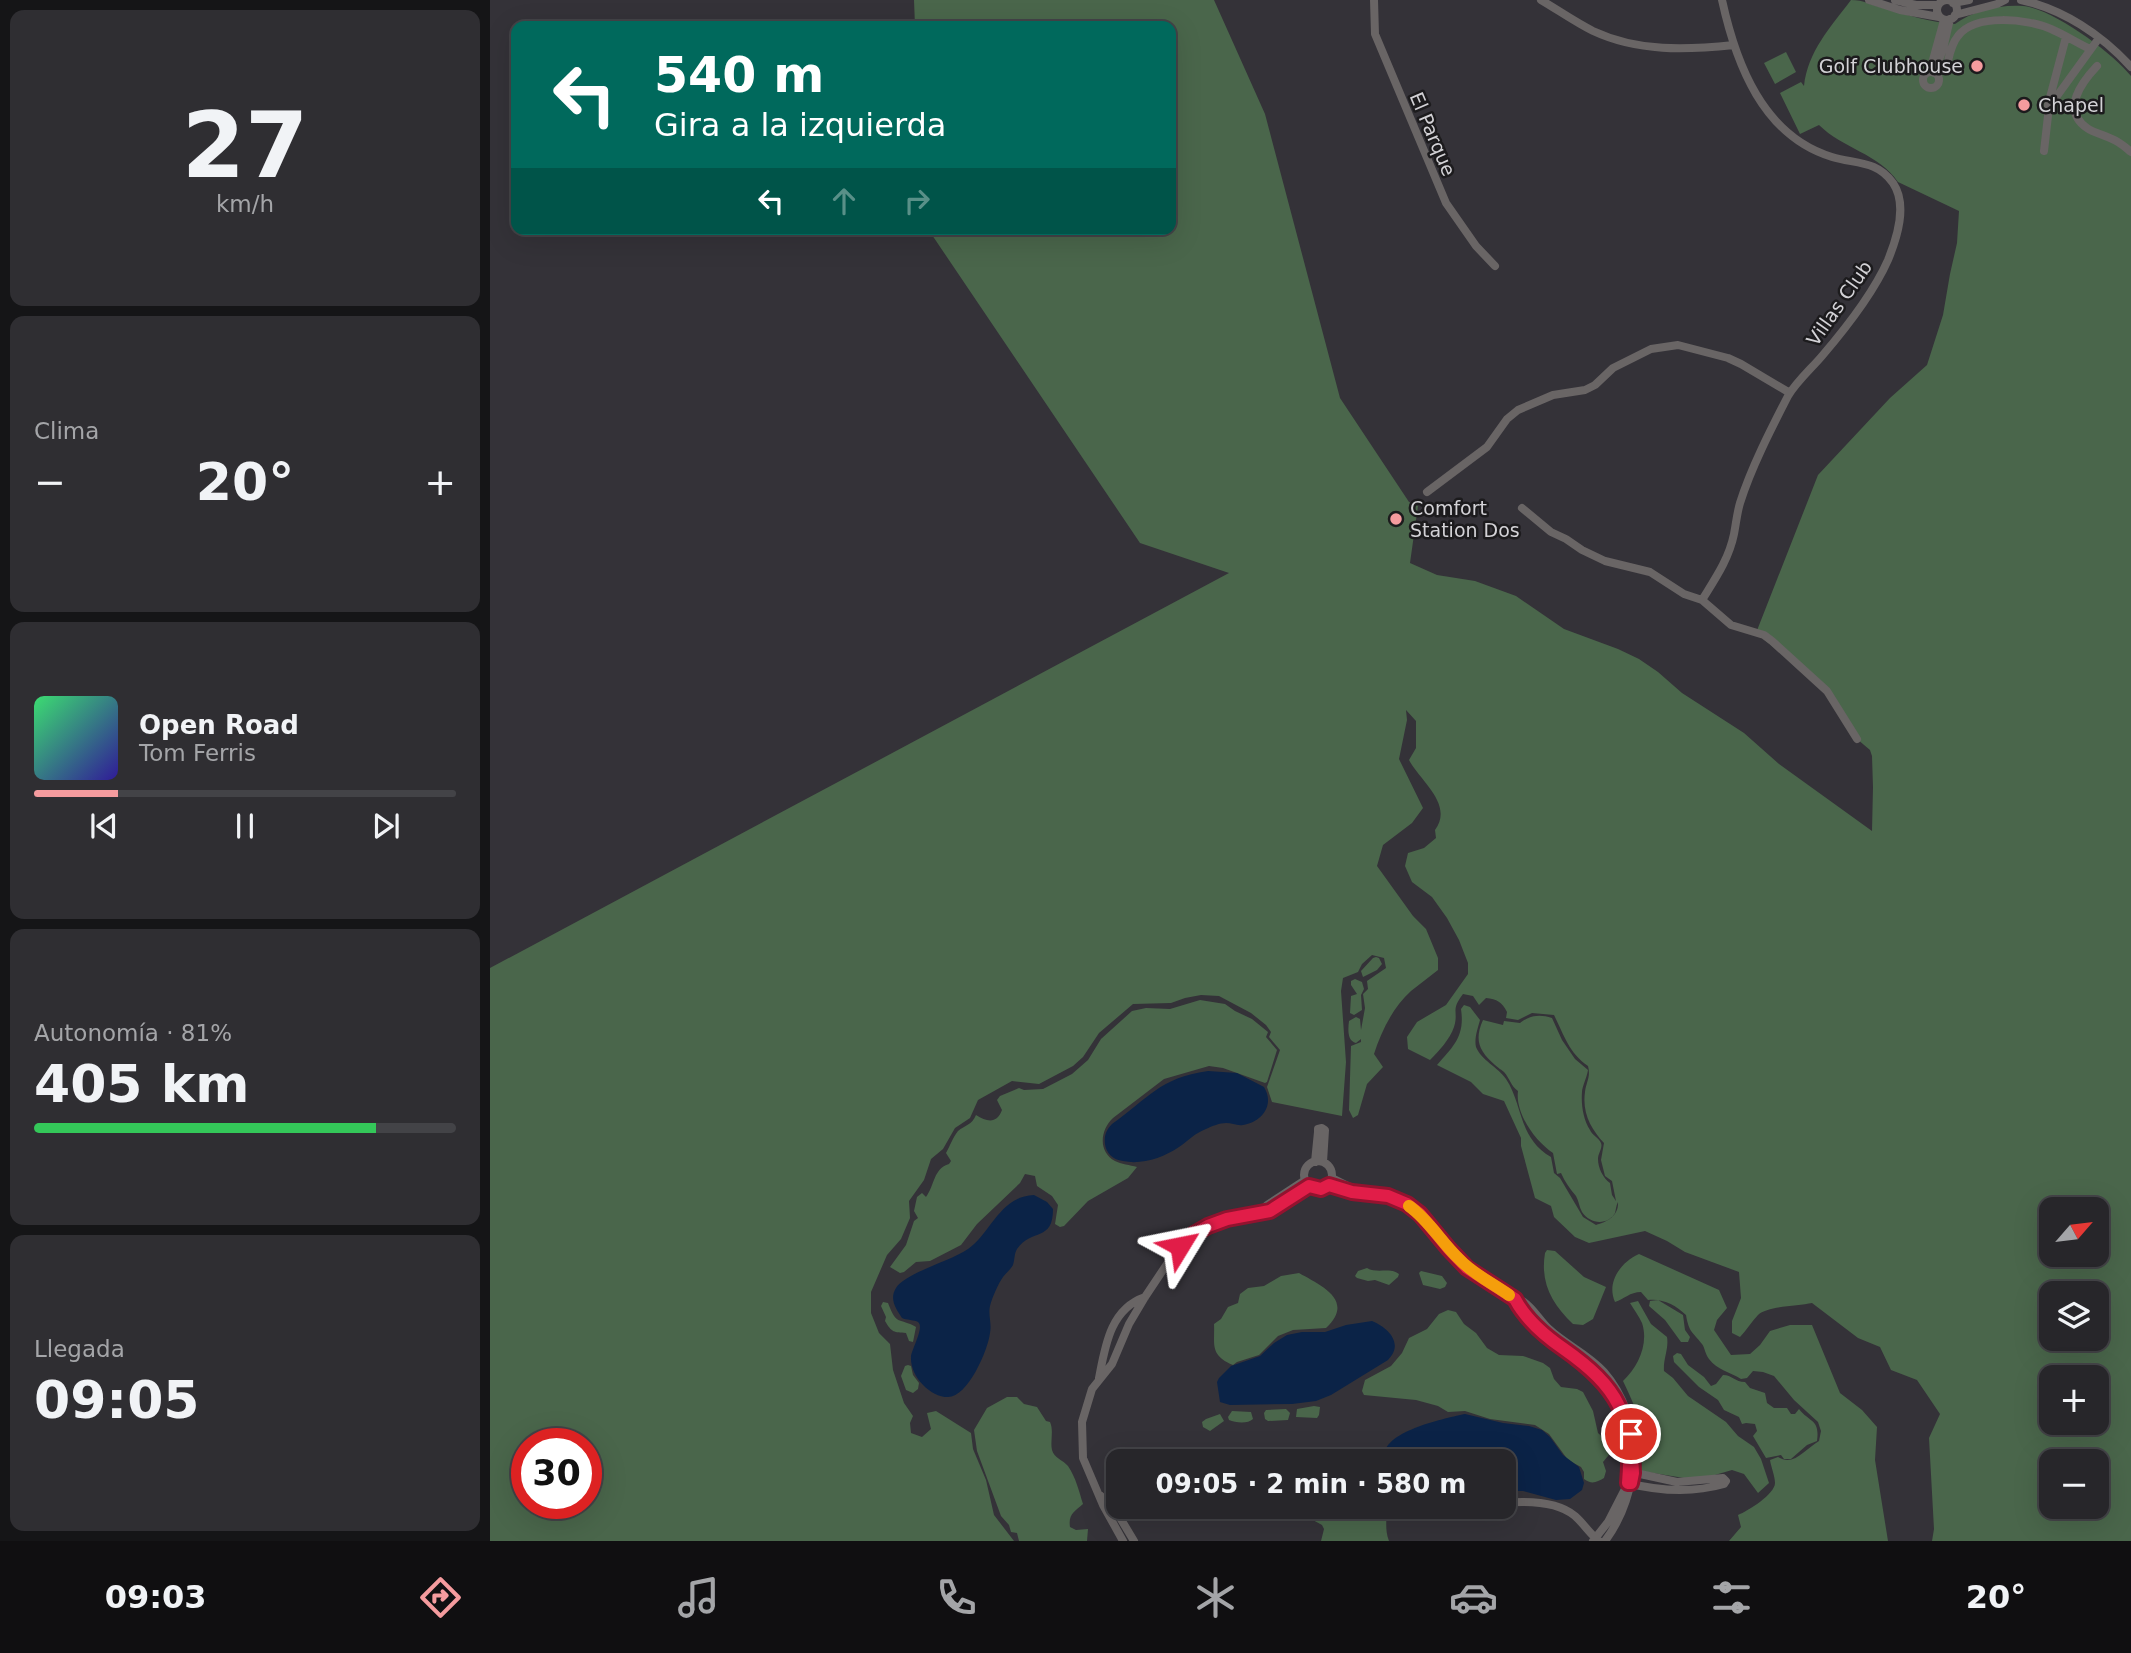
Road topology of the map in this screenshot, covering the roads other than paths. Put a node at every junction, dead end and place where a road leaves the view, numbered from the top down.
1 (1374, 0) edge
2 (1541, 0) edge
3 (1722, 0) edge
4 (1870, 0) edge
5 (1895, 0) edge
6 (1969, 0) edge
7 (2005, 0) edge
8 (2021, 0) edge
9 (1953, 3) junction
10 (1938, 5) junction
11 (1947, 18) junction
12 (2066, 37) junction
13 (2099, 38) junction
14 (1734, 45) junction
15 (2090, 49) junction
16 (1948, 61) dead end
17 (2097, 66) dead end
18 (2131, 67) edge
19 (1932, 72) dead end
20 (2049, 107) junction
21 (2044, 150) dead end
22 (2131, 152) edge
23 (1495, 266) dead end
24 (1790, 393) junction
25 (1427, 492) dead end
26 (1522, 508) dead end
27 (1702, 600) junction
28 (1857, 739) dead end
29 (1330, 1182) junction
30 (1307, 1183) junction
31 (1145, 1297) junction
32 (1110, 1334) junction
33 (1123, 1338) junction
34 (1099, 1380) junction
35 (1631, 1472) junction
36 (1629, 1483) junction
37 (1677, 1486) junction
38 (1098, 1494) junction
39 (1516, 1503) edge
40 (1596, 1540) edge
41 (1123, 1541) edge
42 (1134, 1541) edge
43 (1605, 1541) edge

1 - 23 street, El Parque
2 - 14 street
3 - 14 street, Villas Club
4 - 11 street
5 - 10 street
6 - 9 street
7 - 11 street
8 - 13 street
9 - 10 street
9 - 11 street
10 - 11 street
11 - 19 street
12 - 15 street
12 - 16 street
12 - 20 street
13 - 15 street
13 - 18 street
14 - 24 street, Villas Club
15 - 20 street
17 - 22 street
20 - 21 street
24 - 25 street
24 - 27 street, Villas Club
26 - 27 street
27 - 28 street
29 - 30 street
29 - 30 street
29 - 35 street
30 - 31 street
31 - 32 street
31 - 33 street
32 - 33 street
32 - 34 street
33 - 34 street
34 - 38 street
35 - 36 street
35 - 37 street
36 - 37 street
36 - 40 street
36 - 43 street
37 - 37 street
38 - 41 street
38 - 42 street
39 - 40 street

